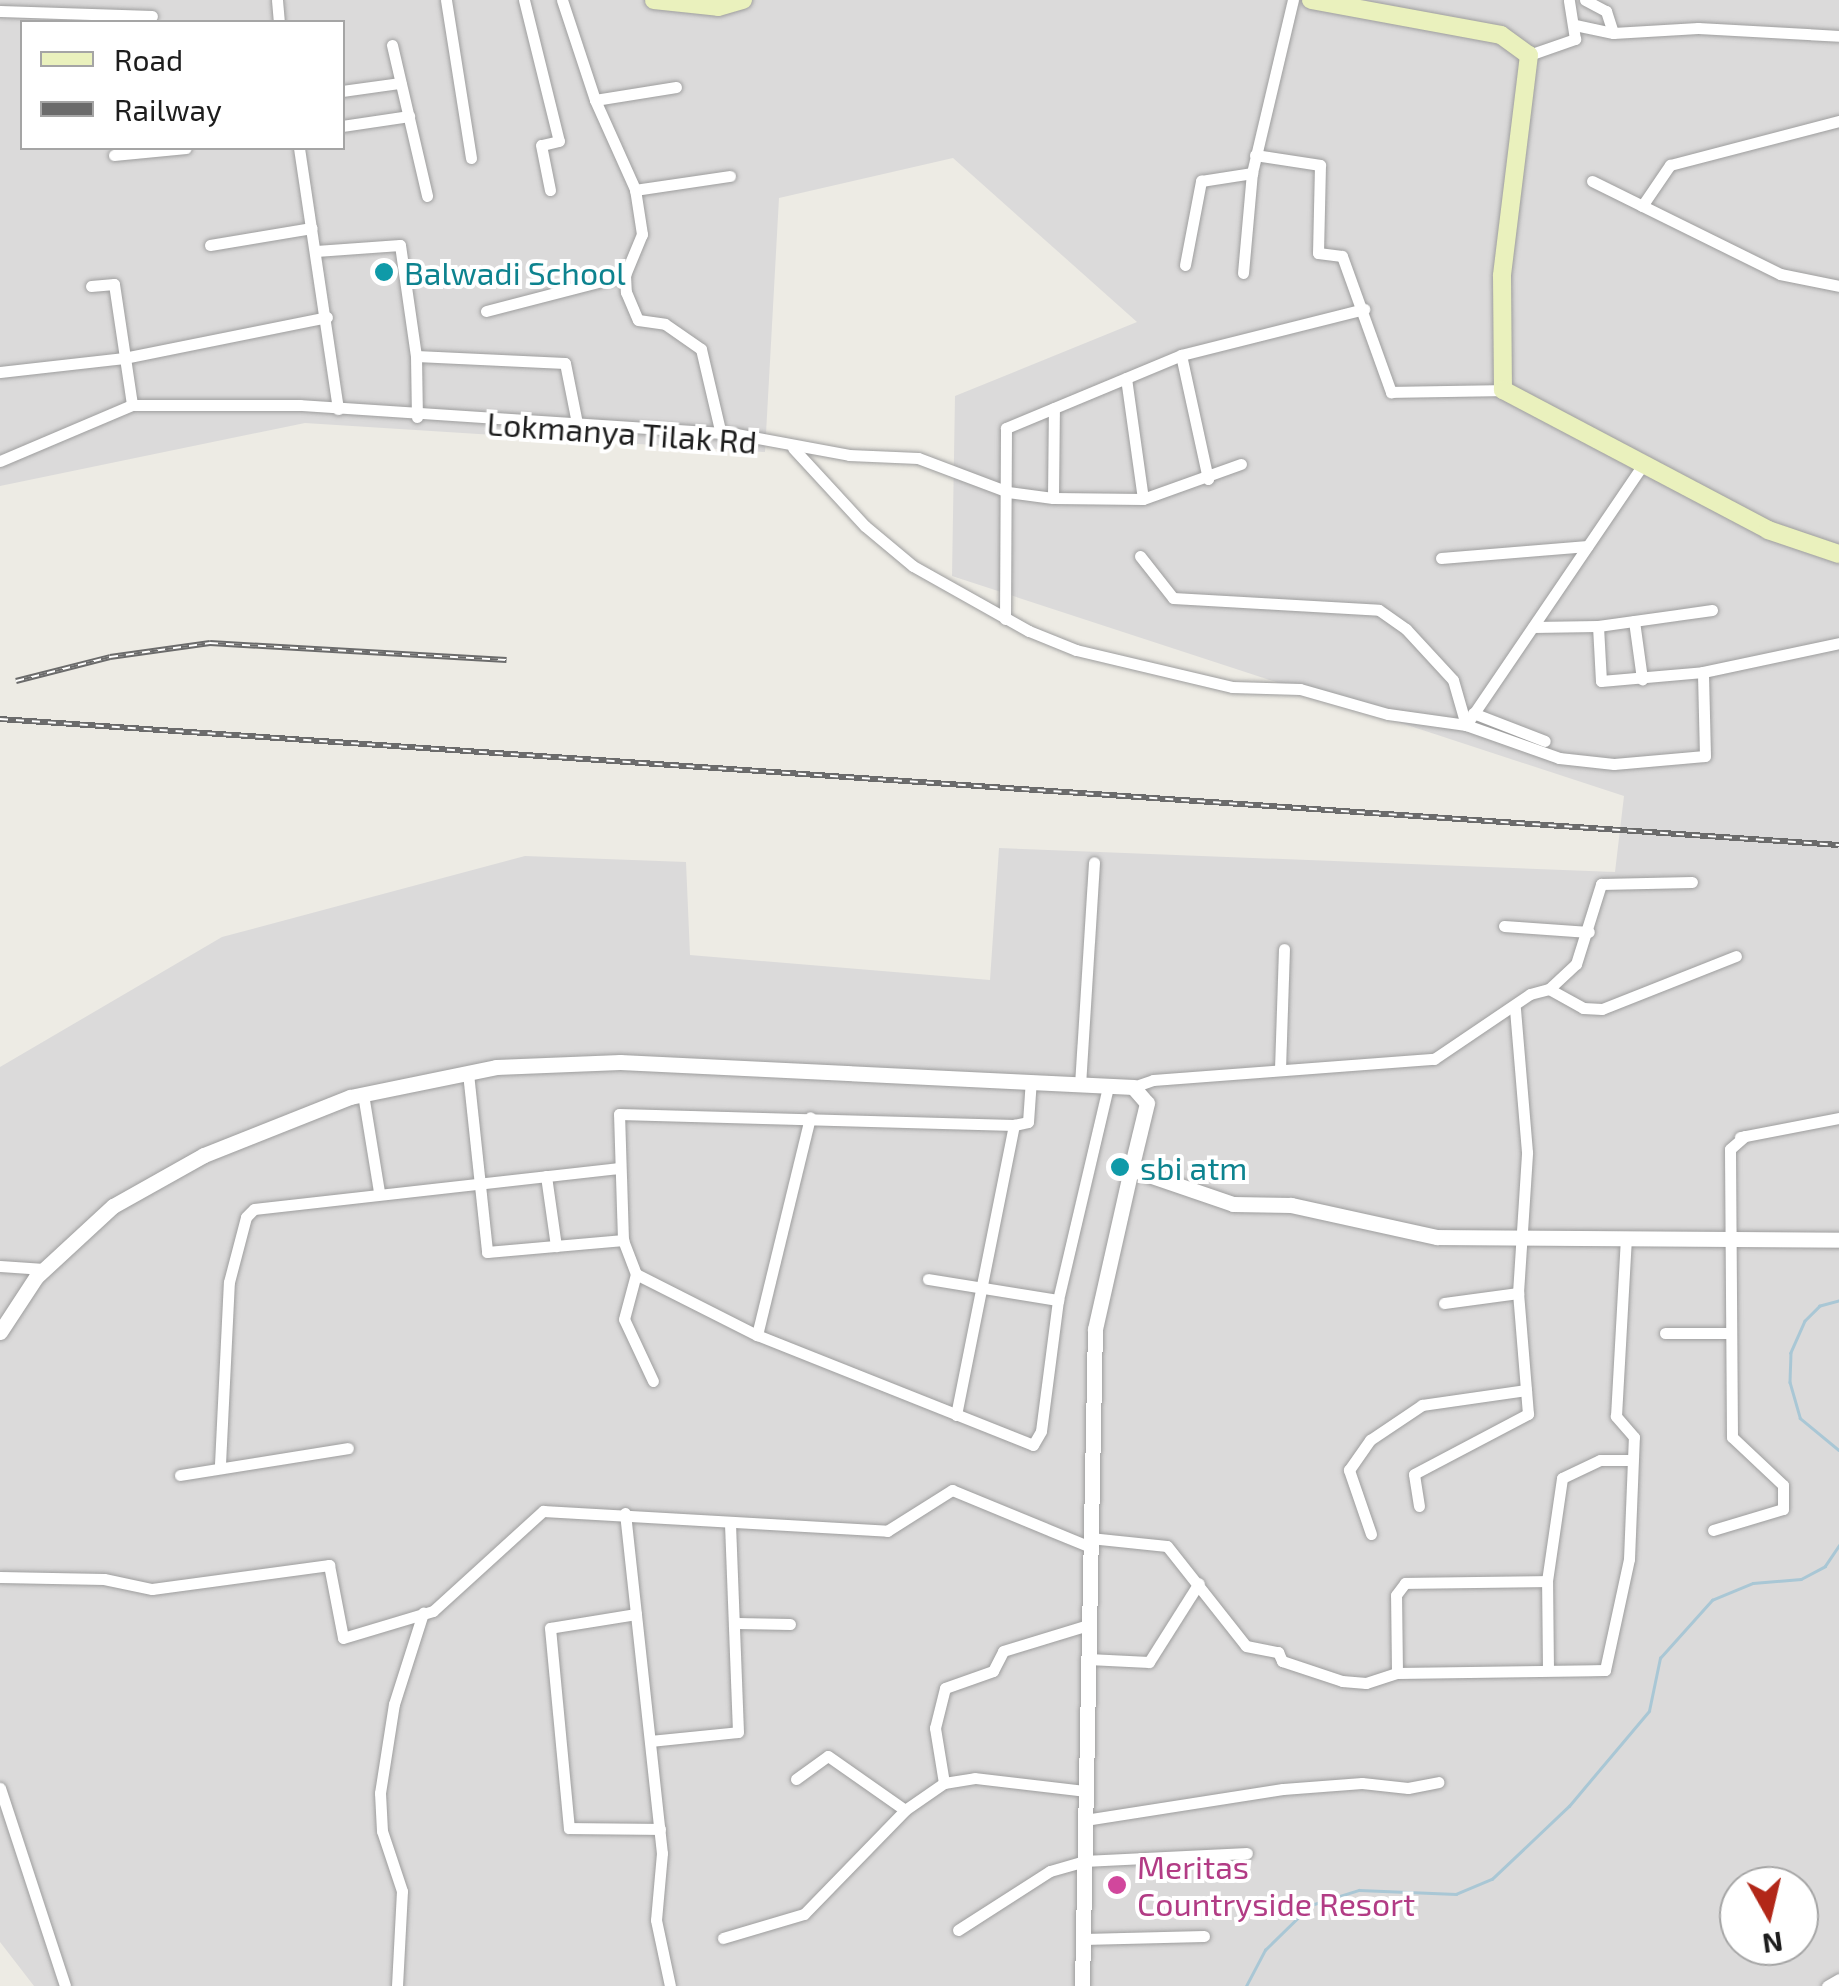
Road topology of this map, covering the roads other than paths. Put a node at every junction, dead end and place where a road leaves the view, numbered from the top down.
1 (107, 0) edge
2 (446, 0) edge
3 (524, 0) edge
4 (562, 0) edge
5 (654, 0) edge
6 (743, 0) edge
7 (1293, 0) edge
8 (1311, 0) edge
9 (1578, 1) edge
10 (718, 4) edge
11 (1390, 7) edge
12 (0, 11) edge
13 (152, 16) dead end
14 (106, 19) edge
15 (1574, 25) junction
16 (1614, 33) junction
17 (1839, 36) edge
18 (392, 45) dead end
19 (1529, 55) junction
20 (400, 83) junction
21 (676, 87) dead end
22 (345, 91) edge
23 (596, 100) junction
24 (408, 116) junction
25 (1839, 121) edge
26 (345, 126) edge
27 (165, 150) edge
28 (300, 150) edge
29 (114, 155) dead end
30 (1256, 155) junction
31 (471, 158) dead end
32 (1252, 174) junction
33 (730, 176) dead end
34 (1592, 181) dead end
35 (550, 190) dead end
36 (635, 190) junction
37 (427, 196) dead end
38 (1642, 206) junction
39 (312, 228) junction
40 (210, 244) dead end
41 (316, 251) junction
42 (1185, 264) dead end
43 (1243, 273) dead end
44 (625, 276) junction
45 (91, 286) dead end
46 (1839, 286) edge
47 (1364, 309) junction
48 (486, 310) dead end
49 (327, 318) junction
50 (1182, 355) junction
51 (416, 356) junction
52 (124, 358) junction
53 (0, 372) edge
54 (1126, 378) junction
55 (1510, 395) junction
56 (132, 406) junction
57 (1054, 408) junction
58 (338, 409) junction
59 (417, 417) junction
60 (578, 428) junction
61 (721, 434) junction
62 (792, 447) junction
63 (0, 461) edge
64 (1241, 464) dead end
65 (1643, 465) junction
66 (1208, 479) junction
67 (1008, 492) junction
68 (1053, 498) junction
69 (1143, 499) junction
70 (1588, 546) junction
71 (1839, 554) edge
72 (1140, 556) dead end
73 (1441, 558) dead end
74 (1712, 610) dead end
75 (1005, 619) junction
76 (1634, 621) junction
77 (1598, 626) junction
78 (1533, 628) junction
79 (1839, 642) edge
80 (1703, 672) junction
81 (1642, 679) junction
82 (1473, 712) junction
83 (1466, 725) junction
84 (1545, 741) dead end
85 (1094, 862) dead end
86 (1692, 882) dead end
87 (1504, 926) dead end
88 (1589, 932) junction
89 (1284, 949) dead end
90 (1736, 956) dead end
91 (1550, 989) junction
92 (1515, 1010) junction
93 (1280, 1069) junction
94 (468, 1072) junction
95 (1030, 1082) junction
96 (1080, 1085) junction
97 (1108, 1086) junction
98 (1133, 1087) junction
99 (362, 1094) junction
100 (810, 1116) junction
101 (1839, 1118) edge
102 (1014, 1125) junction
103 (617, 1168) junction
104 (1131, 1168) junction
105 (546, 1176) junction
106 (478, 1184) junction
107 (379, 1192) junction
108 (1520, 1238) junction
109 (1626, 1238) junction
110 (1732, 1239) junction
111 (623, 1240) junction
112 (1839, 1240) edge
113 (556, 1246) junction
114 (0, 1266) edge
115 (44, 1269) junction
116 (636, 1274) junction
117 (928, 1279) dead end
118 (984, 1288) junction
119 (1518, 1293) junction
120 (1058, 1300) junction
121 (1444, 1303) dead end
122 (0, 1332) edge
123 (1665, 1333) dead end
124 (1727, 1333) junction
125 (757, 1335) junction
126 (654, 1380) dead end
127 (1526, 1390) junction
128 (956, 1415) junction
129 (348, 1448) dead end
130 (1631, 1460) junction
131 (220, 1464) junction
132 (180, 1475) dead end
133 (1419, 1506) dead end
134 (625, 1513) junction
135 (730, 1524) junction
136 (1713, 1530) dead end
137 (1371, 1534) dead end
138 (1090, 1542) junction
139 (0, 1577) edge
140 (1547, 1581) junction
141 (1199, 1583) junction
142 (423, 1614) junction
143 (636, 1614) junction
144 (737, 1623) junction
145 (790, 1624) dead end
146 (1088, 1626) junction
147 (1088, 1659) junction
148 (1548, 1670) junction
149 (1397, 1673) junction
150 (650, 1740) junction
151 (796, 1779) dead end
152 (1438, 1782) dead end
153 (944, 1783) junction
154 (0, 1788) edge
155 (1086, 1791) junction
156 (905, 1810) junction
157 (1085, 1820) junction
158 (660, 1829) junction
159 (1248, 1853) dead end
160 (1084, 1861) junction
161 (958, 1930) dead end
162 (1204, 1936) dead end
163 (723, 1938) dead end
164 (1083, 1938) junction
165 (1839, 1979) edge
166 (64, 1986) edge
167 (396, 1986) edge
168 (670, 1986) edge
169 (1082, 1986) edge
170 (1827, 1986) edge

1 - 14 street
2 - 31 street
3 - 35 street
4 - 23 street
5 - 10 main road
6 - 10 main road
7 - 30 street
8 - 11 main road
9 - 15 street
9 - 16 street
11 - 19 main road
12 - 14 street
13 - 14 street
15 - 16 street
15 - 19 street
16 - 17 street
18 - 20 street
19 - 55 main road
20 - 22 street
20 - 24 street
21 - 23 street
23 - 36 street
24 - 26 street
24 - 37 street
25 - 38 street
27 - 29 street
28 - 39 street
30 - 32 street
30 - 47 street
32 - 42 street
32 - 43 street
33 - 36 street
34 - 38 street
36 - 44 street
38 - 46 street
39 - 40 street
39 - 41 street
41 - 49 street
41 - 51 street
44 - 48 street
44 - 61 street
45 - 52 street
47 - 50 street
47 - 55 street
49 - 52 street
49 - 58 street
50 - 54 street
50 - 66 street
51 - 59 street
51 - 60 street
52 - 53 street
52 - 56 street
54 - 57 street
54 - 69 street
55 - 65 main road
56 - 58 street, Lokmanya Tilak Rd
56 - 63 street, Lokmanya Tilak Rd
57 - 67 street
57 - 68 street
58 - 59 street, Lokmanya Tilak Rd
59 - 60 street, Lokmanya Tilak Rd
60 - 61 street, Lokmanya Tilak Rd
61 - 62 street, Lokmanya Tilak Rd
62 - 67 street, Lokmanya Tilak Rd
62 - 75 street
64 - 66 street, Lokmanya Tilak Rd
65 - 70 street
65 - 71 main road
66 - 69 street, Lokmanya Tilak Rd
67 - 68 street, Lokmanya Tilak Rd
67 - 75 street
68 - 69 street, Lokmanya Tilak Rd
70 - 73 street
70 - 78 street
72 - 83 street
74 - 76 street
75 - 83 street
76 - 77 street
76 - 81 street
77 - 78 street
77 - 81 street
78 - 82 street
79 - 80 street
80 - 81 street
80 - 83 street
82 - 83 street
82 - 84 street
85 - 96 street
86 - 88 street
87 - 88 street
88 - 91 street
89 - 93 street
90 - 91 street
91 - 92 street
92 - 93 street
92 - 108 street
93 - 98 street
94 - 95 street
94 - 99 street
94 - 106 street
95 - 96 street
95 - 102 street
96 - 97 street
97 - 98 street
97 - 120 street
98 - 104 street
99 - 107 street
99 - 115 street
100 - 102 street
100 - 103 street
100 - 125 street
101 - 110 street
102 - 118 street
103 - 105 street
103 - 111 street
104 - 108 street
104 - 138 street
105 - 106 street
105 - 113 street
106 - 107 street
106 - 113 street
107 - 131 street
108 - 109 street
108 - 119 street
109 - 110 street
109 - 130 street
110 - 112 street
110 - 124 street
111 - 113 street
111 - 116 street
114 - 115 street
115 - 122 street
116 - 125 street
116 - 126 street
117 - 118 street
118 - 120 street
118 - 128 street
119 - 121 street
119 - 127 street
120 - 128 street
123 - 124 street
124 - 136 street
125 - 128 street
127 - 133 street
127 - 137 street
129 - 131 street
130 - 140 street
130 - 148 street
131 - 132 street
134 - 135 street
134 - 142 street
134 - 143 street
135 - 138 street
135 - 144 street
138 - 141 street
138 - 146 street
139 - 142 street
140 - 148 street
140 - 149 street
141 - 147 street
141 - 149 street
142 - 167 street
143 - 150 street
143 - 158 street
144 - 145 street
144 - 150 street
146 - 147 street
146 - 153 street
147 - 155 street
148 - 149 street
150 - 158 street
151 - 156 street
152 - 157 street
153 - 155 street
153 - 156 street
154 - 166 street
155 - 157 street
156 - 163 street
157 - 160 street
158 - 168 street
159 - 160 street
160 - 161 street
160 - 164 street
162 - 164 street
164 - 169 street
165 - 170 street

